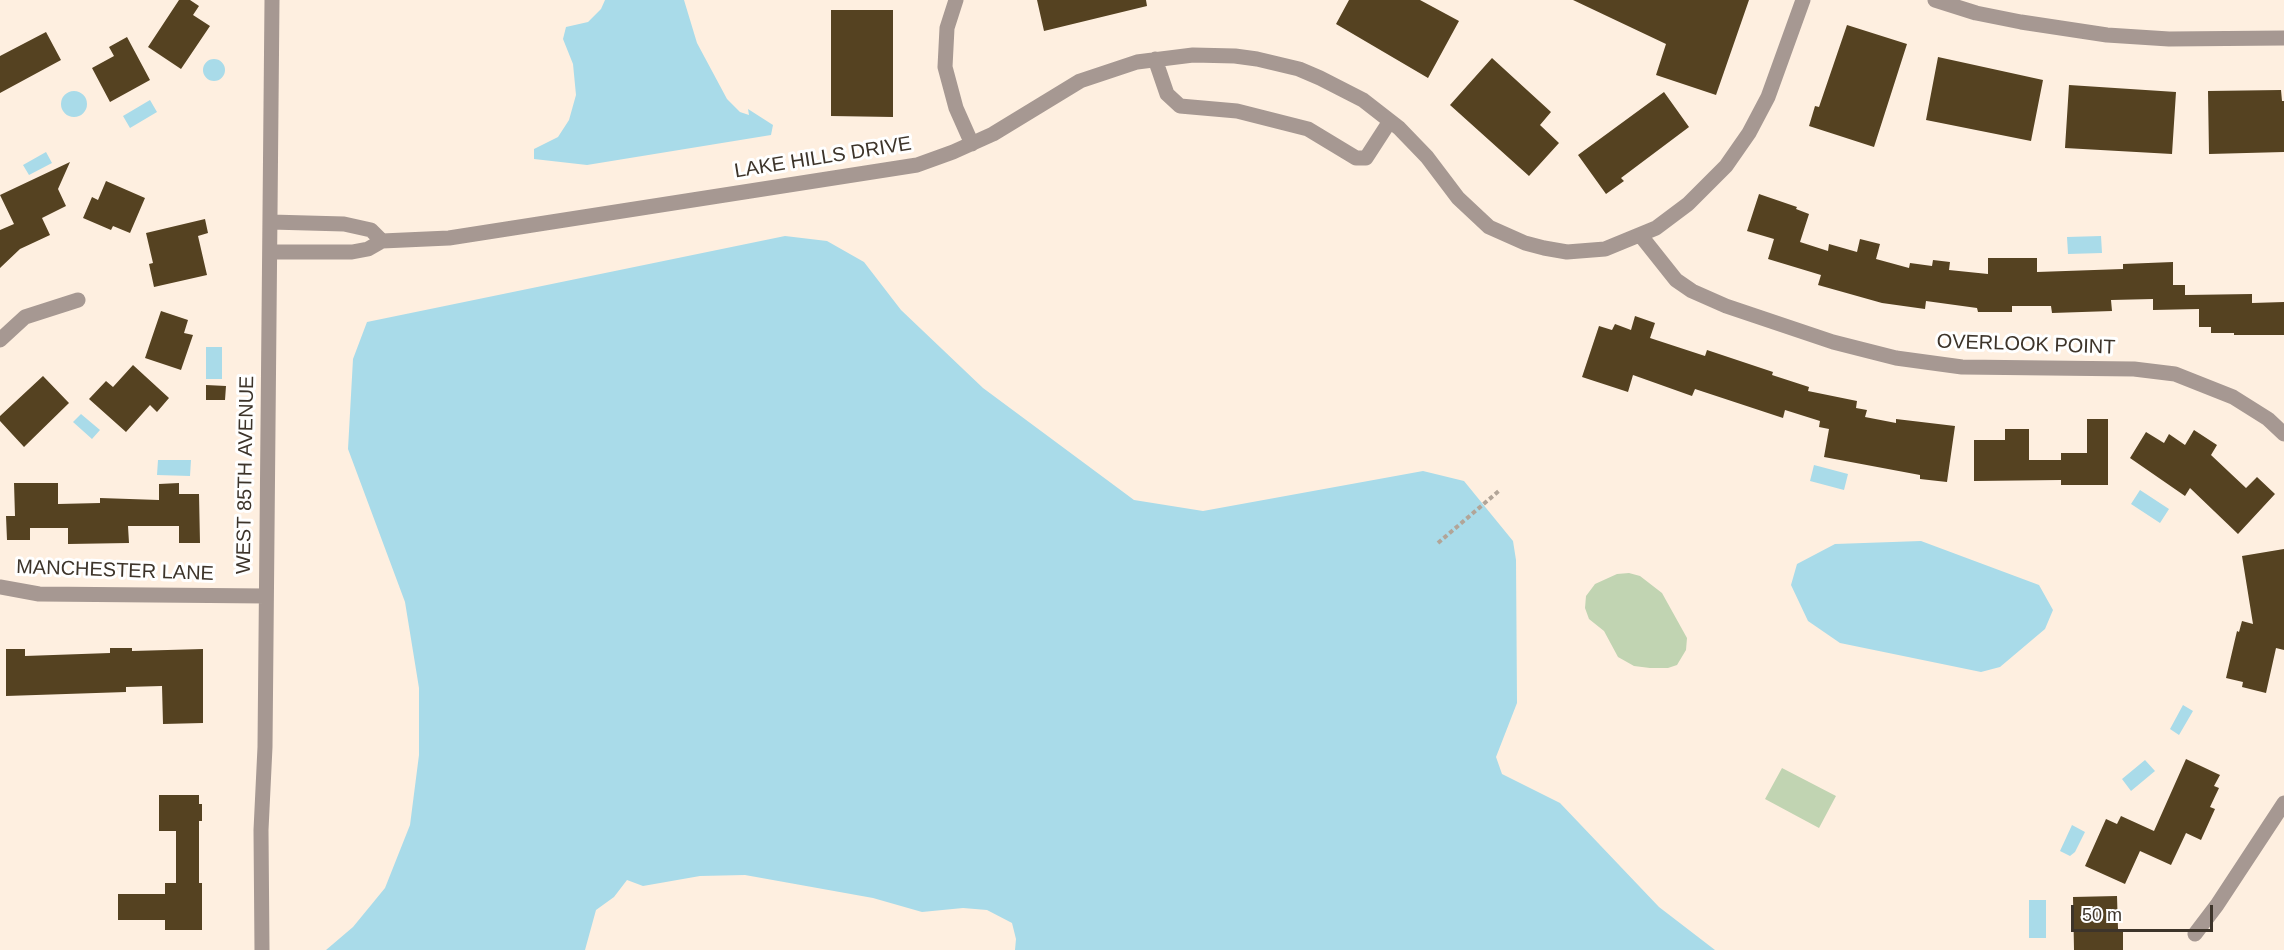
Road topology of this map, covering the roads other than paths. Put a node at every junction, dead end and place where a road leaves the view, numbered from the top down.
1 (272, 0) edge
2 (956, 0) edge
3 (1803, 0) edge
4 (1935, 0) edge
5 (2284, 38) edge
6 (1155, 59) junction
7 (1390, 121) junction
8 (972, 144) junction
9 (271, 222) junction
10 (1641, 236) junction
11 (382, 241) junction
12 (271, 252) junction
13 (78, 300) dead end
14 (0, 340) edge
15 (2283, 430) edge
16 (0, 587) edge
17 (266, 596) junction
18 (2284, 803) edge
19 (2195, 934) dead end
20 (262, 950) edge

1 - 9 street, WEST 85TH AVENUE
2 - 8 street
3 - 10 street, LAKE HILLS DRIVE
4 - 5 street
6 - 7 street, LAKE HILLS DRIVE
6 - 7 street
6 - 8 street, LAKE HILLS DRIVE
7 - 10 street, LAKE HILLS DRIVE
8 - 11 street, LAKE HILLS DRIVE
9 - 11 street
9 - 12 street, WEST 85TH AVENUE
10 - 15 street, OVERLOOK POINT
11 - 12 street, LAKE HILLS DRIVE
12 - 17 street, WEST 85TH AVENUE
13 - 14 street
16 - 17 street, MANCHESTER LANE
17 - 20 street, WEST 85TH AVENUE
18 - 19 street

